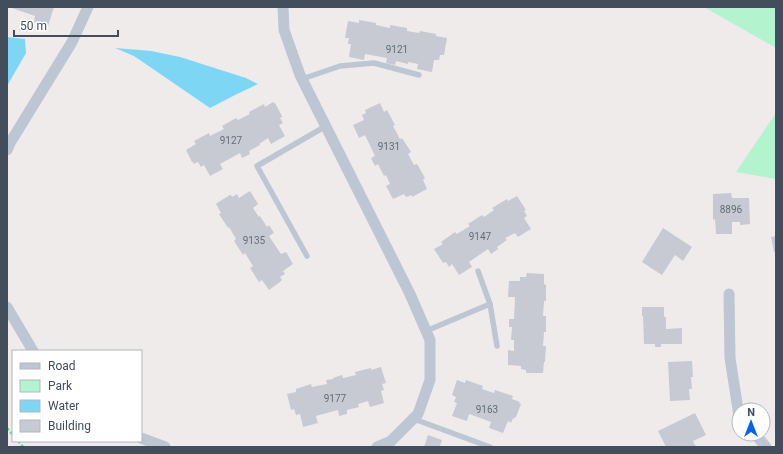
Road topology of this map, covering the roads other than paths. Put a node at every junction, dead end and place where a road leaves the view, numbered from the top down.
1 (88, 7) edge
2 (283, 7) edge
3 (419, 75) dead end
4 (302, 79) junction
5 (326, 126) junction
6 (7, 150) edge
7 (307, 256) dead end
8 (478, 271) dead end
9 (729, 294) dead end
10 (490, 304) junction
11 (7, 307) edge
12 (426, 331) junction
13 (497, 346) dead end
14 (32, 350) edge
15 (737, 402) edge
16 (413, 419) junction
17 (142, 438) edge
18 (165, 447) edge
19 (377, 447) edge
20 (490, 447) edge

1 - 6 street
2 - 4 street
3 - 4 lane
4 - 5 street
5 - 7 lane
5 - 12 street
8 - 10 lane
9 - 15 street
10 - 12 lane
10 - 13 lane
11 - 14 street
12 - 16 street
16 - 19 street
16 - 20 lane
17 - 18 street

